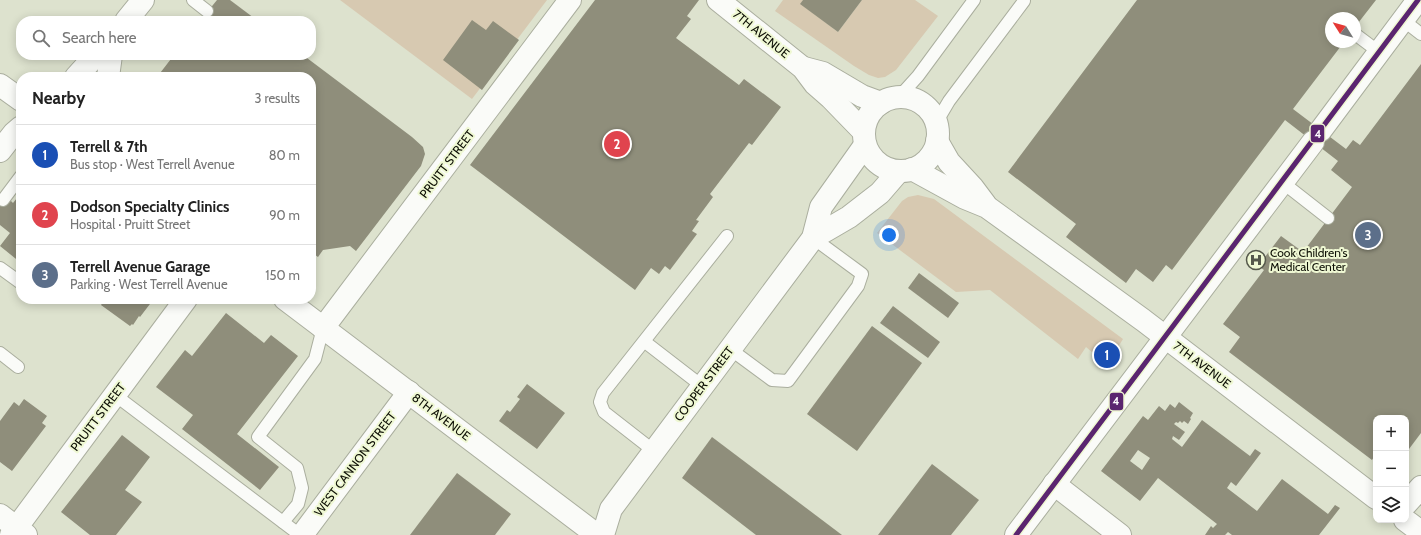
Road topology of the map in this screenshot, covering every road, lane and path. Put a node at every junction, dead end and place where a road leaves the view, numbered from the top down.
1 (143, 0) edge
2 (193, 0) edge
3 (570, 0) edge
4 (718, 0) edge
5 (974, 0) edge
6 (1026, 0) edge
7 (1418, 0) edge
8 (208, 11) dead end
9 (130, 16) edge
10 (1403, 20) junction
11 (1421, 34) edge
12 (1361, 38) edge
13 (1379, 52) junction
14 (91, 60) edge
15 (111, 60) edge
16 (803, 68) junction
17 (81, 72) edge
18 (109, 72) edge
19 (0, 85) edge
20 (16, 96) edge
21 (890, 100) junction
22 (16, 131) edge
23 (936, 132) junction
24 (864, 139) junction
25 (0, 151) edge
26 (906, 170) junction
27 (1282, 182) junction
28 (16, 183) edge
29 (3, 200) dead end
30 (987, 207) junction
31 (1328, 218) dead end
32 (727, 236) dead end
33 (812, 238) junction
34 (0, 268) edge
35 (16, 279) edge
36 (182, 304) edge
37 (292, 304) edge
38 (323, 328) junction
39 (1165, 337) junction
40 (645, 342) junction
41 (730, 349) junction
42 (0, 353) edge
43 (18, 367) dead end
44 (702, 386) junction
45 (409, 392) junction
46 (115, 395) junction
47 (654, 451) junction
48 (1054, 484) junction
49 (1421, 487) edge
50 (1373, 496) edge
51 (1409, 501) edge
52 (283, 522) junction
53 (1409, 523) edge
54 (13, 528) edge
55 (1421, 532) edge
56 (301, 535) edge
57 (597, 535) edge
58 (603, 535) edge
59 (1016, 535) edge
60 (1120, 535) edge

1 - 9 street
2 - 8 lane
3 - 38 street, PRUITT STREET
4 - 16 street, 7TH AVENUE
5 - 21 lane
6 - 23 lane
7 - 10 street
10 - 11 lane
10 - 13 street
12 - 13 lane
13 - 27 street
14 - 17 street
15 - 18 street
16 - 21 street, 7TH AVENUE
16 - 24 street, 7TH AVENUE
19 - 20 street
21 - 23 street, 7TH AVENUE
21 - 24 street
22 - 25 street
23 - 26 street
23 - 30 street, 7TH AVENUE
24 - 26 street, 7TH AVENUE
24 - 33 street, COOPER STREET
26 - 30 street, 7TH AVENUE
26 - 33 street, COOPER STREET
27 - 31 lane
27 - 39 street
28 - 29 lane
30 - 39 street, 7TH AVENUE
32 - 40 lane
33 - 41 street, COOPER STREET
33 - 41 lane
34 - 35 lane
36 - 46 street, PRUITT STREET
37 - 38 street, 8TH AVENUE
38 - 45 street, 8TH AVENUE
38 - 52 lane
39 - 48 street
39 - 50 street, 7TH AVENUE
40 - 44 lane
40 - 47 lane
41 - 44 street, COOPER STREET
42 - 43 lane
44 - 47 street, COOPER STREET
45 - 56 street, WEST CANNON STREET
45 - 57 street, 8TH AVENUE
46 - 52 lane
46 - 54 street, PRUITT STREET
47 - 58 street, COOPER STREET
48 - 59 street
48 - 60 street
49 - 51 street
52 - 56 lane
53 - 55 street

